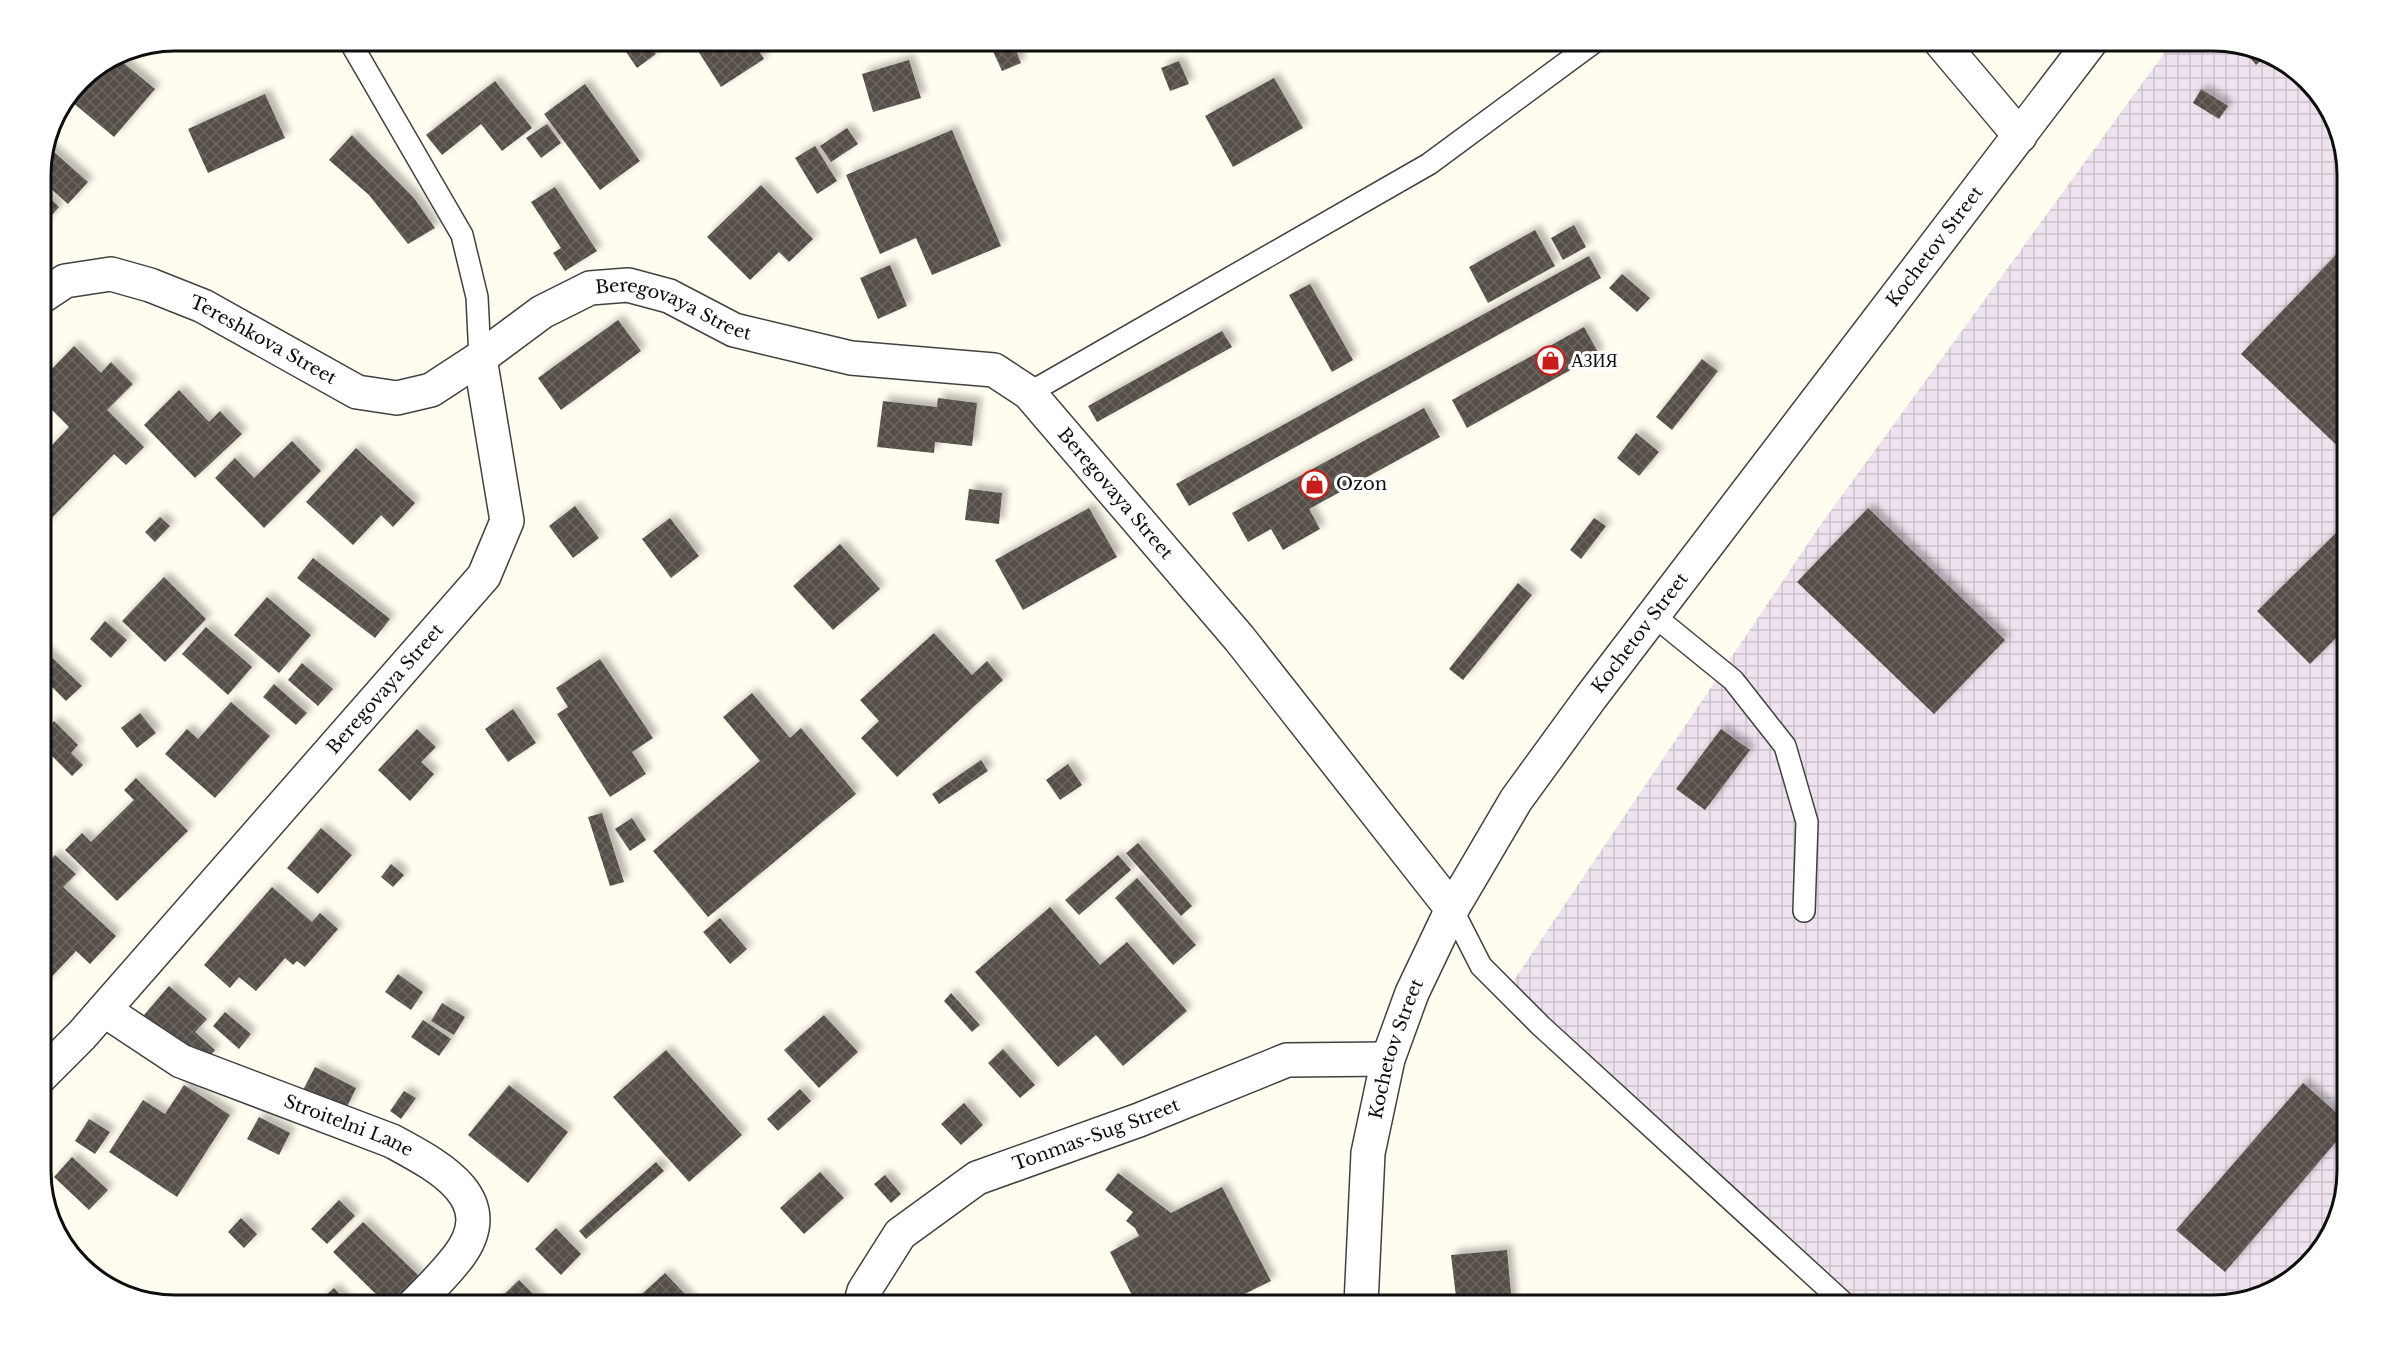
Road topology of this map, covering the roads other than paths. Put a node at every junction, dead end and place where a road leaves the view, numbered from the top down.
1 (355, 51) edge
2 (1582, 51) edge
3 (1949, 51) edge
4 (2084, 51) edge
5 (2020, 136) junction
6 (51, 290) edge
7 (480, 358) junction
8 (1029, 393) junction
9 (1653, 615) junction
10 (1452, 909) junction
11 (1804, 911) dead end
12 (104, 1010) junction
13 (1388, 1059) junction
14 (51, 1066) edge
15 (423, 1295) edge
16 (863, 1295) edge
17 (1361, 1295) edge
18 (1835, 1295) edge

1 - 7 lane
2 - 8 lane
3 - 5 street
4 - 5 street, Kochetov Street
5 - 9 street, Kochetov Street
6 - 7 street, Tereshkova Street
7 - 8 street, Beregovaya Street
7 - 12 street, Beregovaya Street
8 - 10 street, Beregovaya Street
9 - 10 street, Kochetov Street
9 - 11 lane
10 - 13 street, Kochetov Street
10 - 18 lane
12 - 14 street, Beregovaya Street
12 - 15 street, Stroitelni Lane
13 - 16 street, Tonmas-Sug Street
13 - 17 street, Kochetov Street

